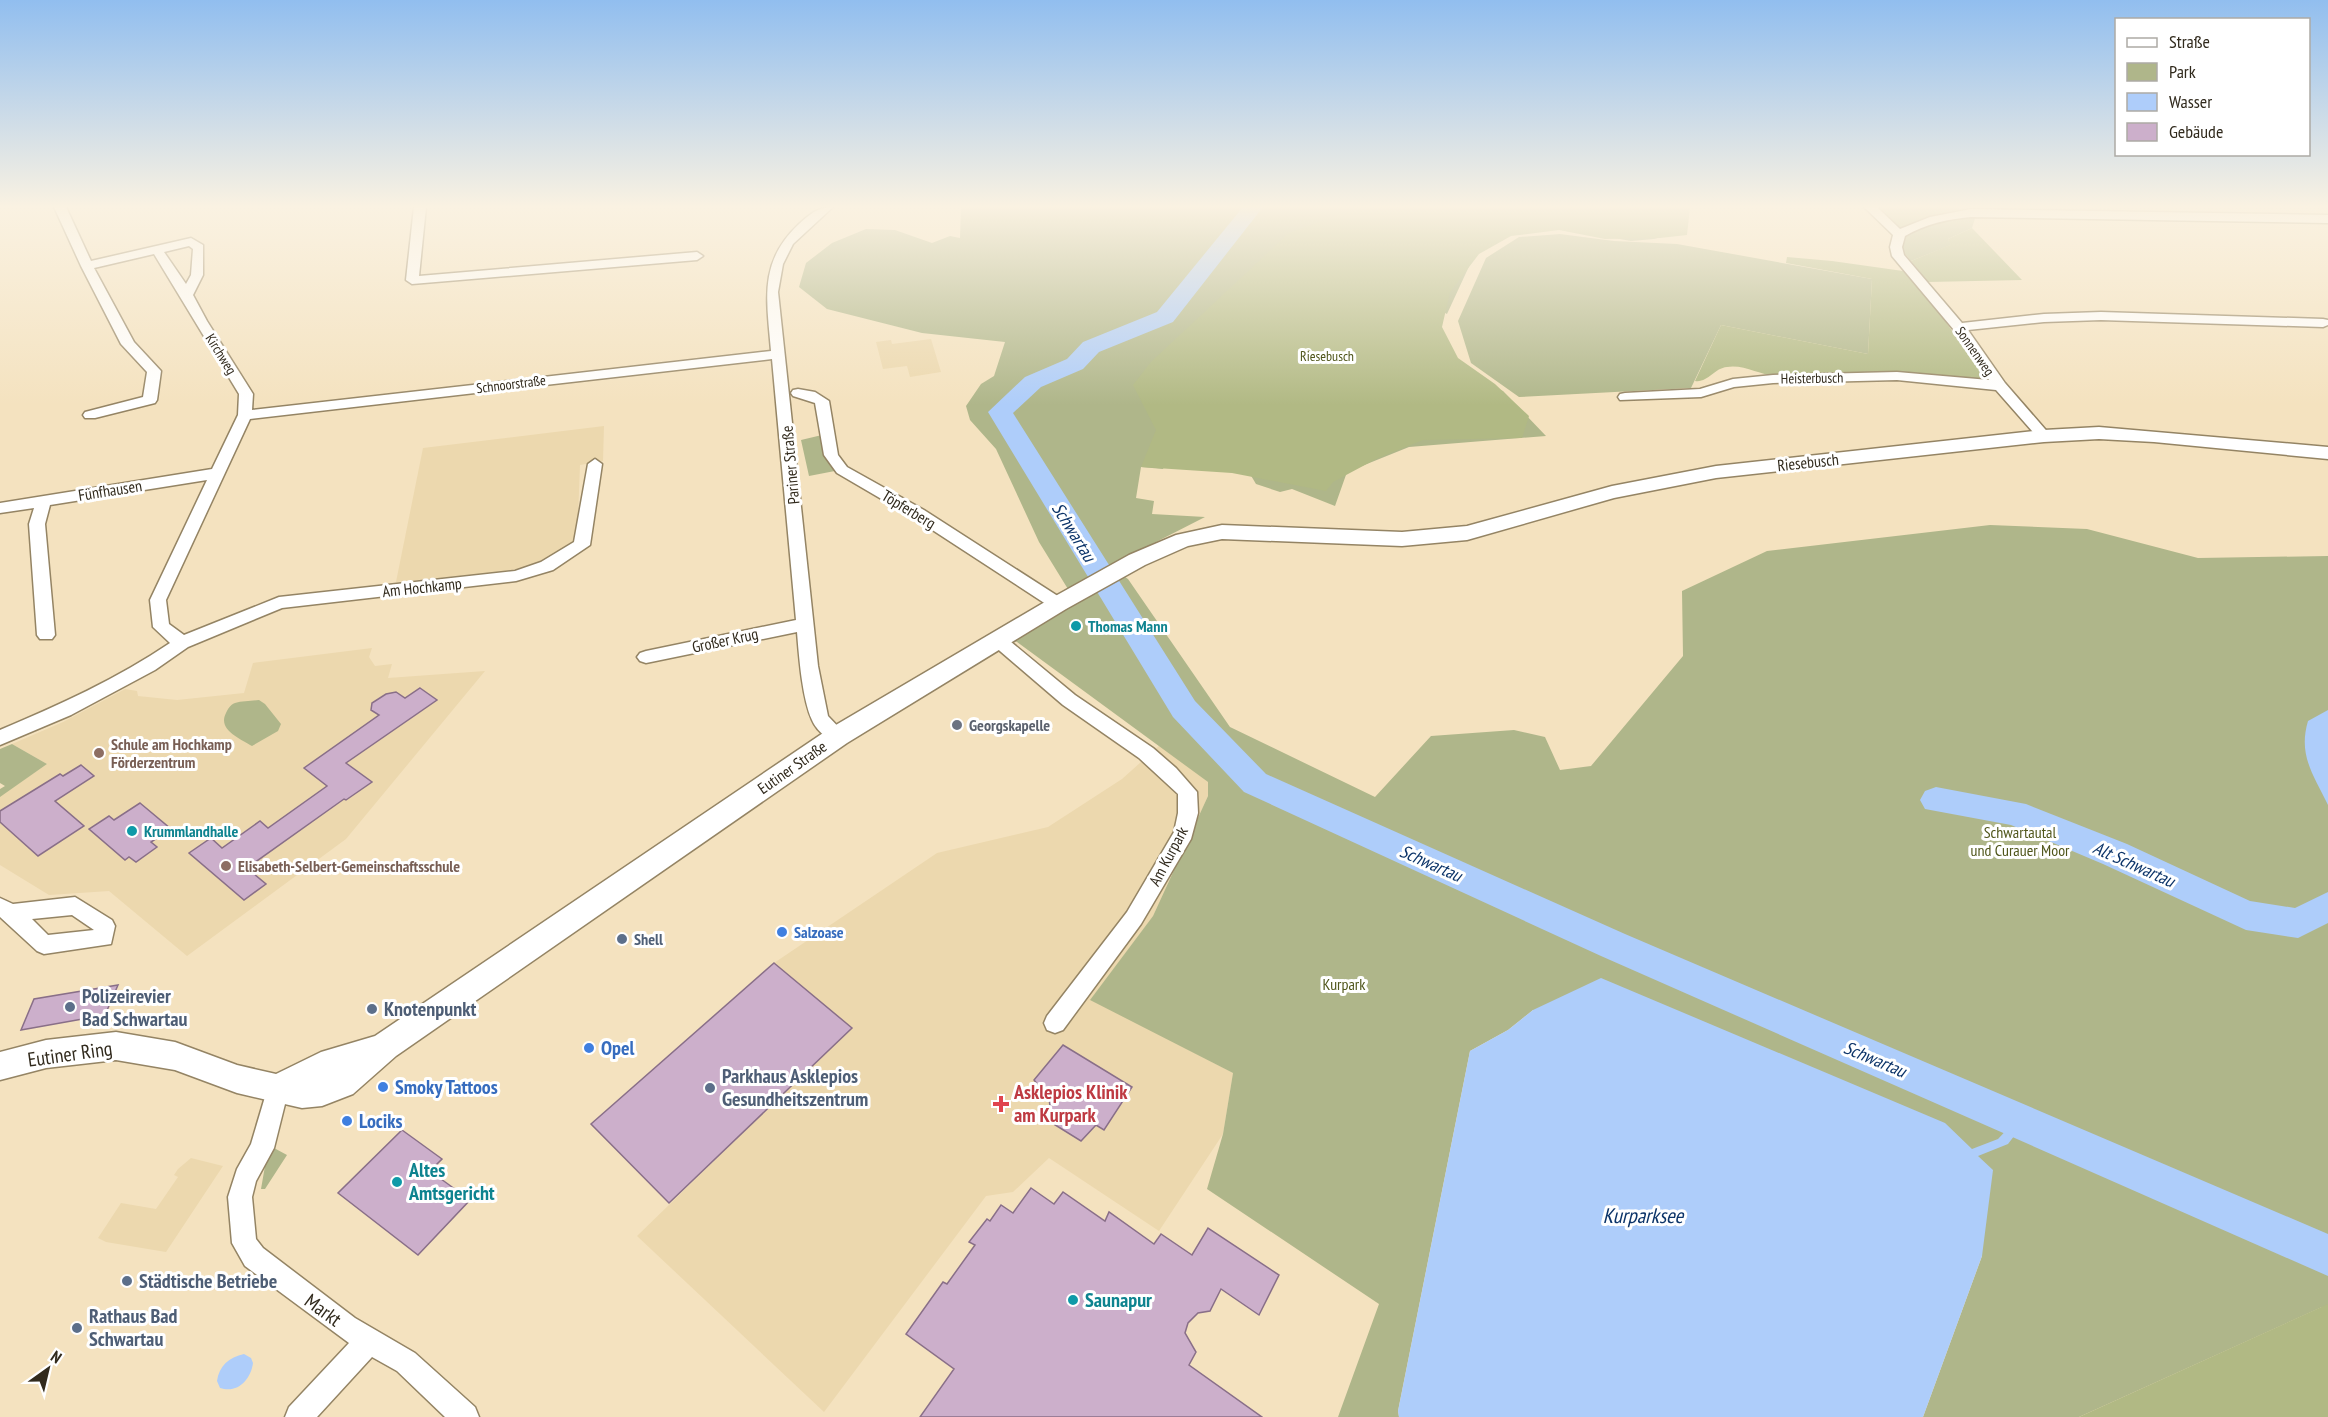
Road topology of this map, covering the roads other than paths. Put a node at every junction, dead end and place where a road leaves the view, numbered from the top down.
1 (90, 273) edge
2 (172, 273) edge
3 (197, 273) edge
4 (413, 273) edge
5 (494, 273) edge
6 (775, 273) edge
7 (1913, 273) edge
8 (187, 295) junction
9 (2323, 323) dead end
10 (1959, 327) junction
11 (778, 354) junction
12 (2000, 386) junction
13 (798, 393) dead end
14 (1625, 397) dead end
15 (90, 415) dead end
16 (245, 415) junction
17 (2044, 436) junction
18 (2328, 453) edge
19 (595, 464) dead end
20 (219, 473) junction
21 (43, 501) junction
22 (0, 508) edge
23 (1222, 532) joint
24 (1058, 604) junction
25 (805, 624) junction
26 (46, 635) dead end
27 (999, 641) junction
28 (182, 643) junction
29 (646, 657) dead end
30 (838, 736) junction
31 (0, 738) edge
32 (1055, 1023) dead end
33 (385, 1046) joint
34 (0, 1066) edge
35 (278, 1088) junction
36 (369, 1341) junction
37 (299, 1417) edge
38 (465, 1417) edge

1 - 15 street
2 - 8 street, Kirchweg
3 - 8 street
4 - 5 street
6 - 11 street, Pariner Straße
7 - 10 street, Sonnenweg
8 - 16 street, Kirchweg
9 - 10 street
10 - 12 street, Sonnenweg
11 - 16 street, Schnoorstraße
11 - 25 street, Pariner Straße
12 - 14 street, Heisterbusch
12 - 17 street, Sonnenweg
13 - 24 street, Töpferberg
16 - 20 street
17 - 18 main road, Riesebusch
17 - 23 main road, Riesebusch
19 - 28 street, Am Hochkamp
20 - 21 street, Fünfhausen
20 - 28 street
21 - 22 street, Fünfhausen
21 - 26 street
23 - 24 main road, Eutiner Straße
24 - 27 main road, Eutiner Straße
25 - 29 street, Großer Krug
25 - 30 street, Pariner Straße
27 - 30 main road, Eutiner Straße
27 - 32 street, Am Kurpark
28 - 31 street, Am Hochkamp
30 - 33 main road, Eutiner Straße
33 - 35 main road, Eutiner Ring
34 - 35 main road, Eutiner Ring
35 - 36 street, Markt
36 - 37 street
36 - 38 street, Markt

